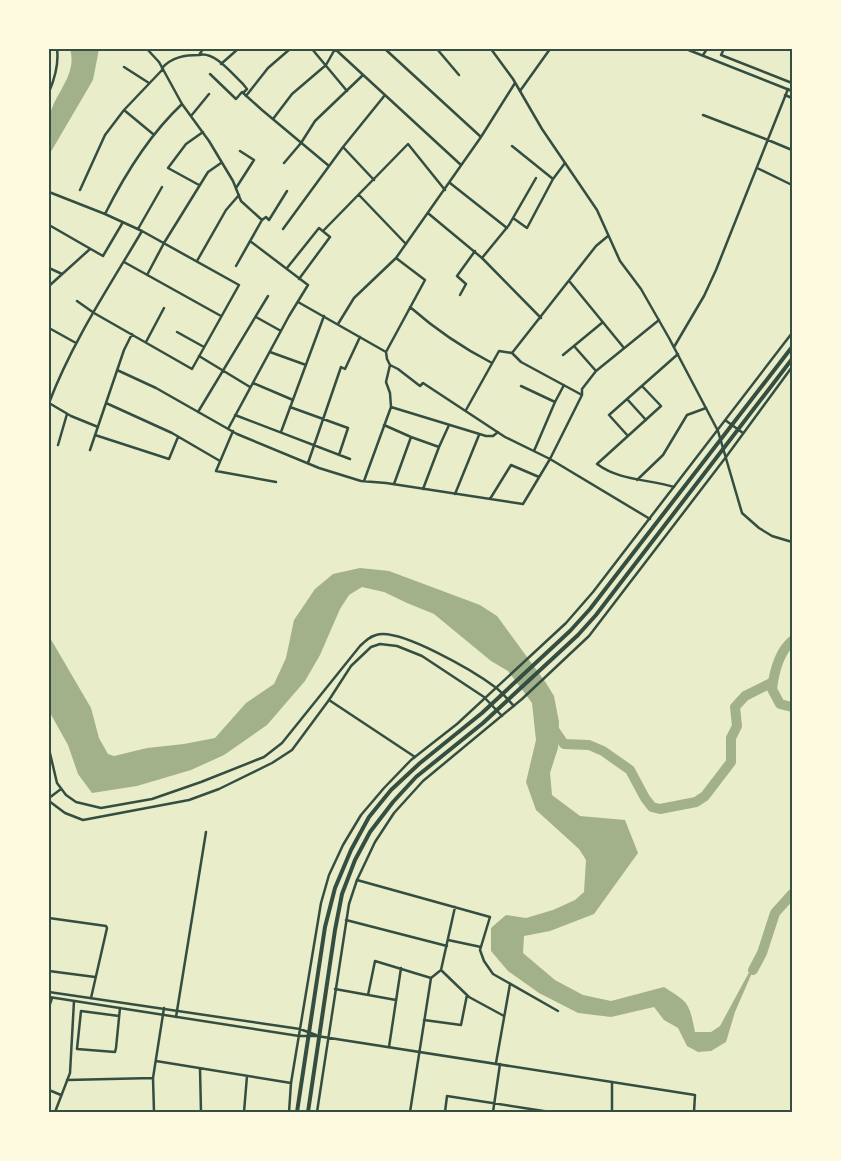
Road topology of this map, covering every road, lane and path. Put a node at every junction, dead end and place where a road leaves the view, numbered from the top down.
1 (57, 49) edge
2 (147, 49) edge
3 (203, 49) edge
4 (238, 49) edge
5 (290, 49) edge
6 (312, 49) edge
7 (335, 49) edge
8 (385, 49) edge
9 (437, 49) edge
10 (491, 49) edge
11 (550, 49) edge
12 (686, 49) edge
13 (707, 49) edge
14 (724, 49) edge
15 (703, 55) junction
16 (199, 56) junction
17 (221, 64) junction
18 (326, 65) junction
19 (124, 67) dead end
20 (162, 68) junction
21 (210, 74) dead end
22 (363, 75) junction
23 (459, 75) dead end
24 (149, 83) junction
25 (515, 83) junction
26 (792, 83) edge
27 (788, 89) junction
28 (520, 90) junction
29 (792, 90) edge
30 (347, 91) junction
31 (49, 92) edge
32 (243, 93) junction
33 (209, 94) dead end
34 (386, 95) junction
35 (785, 95) junction
36 (246, 96) junction
37 (792, 98) edge
38 (182, 104) junction
39 (124, 110) junction
40 (703, 115) dead end
41 (191, 116) junction
42 (273, 120) junction
43 (203, 132) junction
44 (153, 134) junction
45 (481, 137) junction
46 (768, 140) junction
47 (301, 143) junction
48 (343, 146) junction
49 (512, 146) dead end
50 (792, 150) edge
51 (240, 151) dead end
52 (222, 163) junction
53 (284, 163) dead end
54 (566, 163) junction
55 (462, 165) junction
56 (329, 166) junction
57 (757, 168) junction
58 (536, 178) dead end
59 (553, 179) junction
60 (374, 180) junction
61 (450, 183) junction
62 (792, 185) edge
63 (199, 186) junction
64 (162, 187) dead end
65 (236, 188) junction
66 (80, 190) dead end
67 (445, 190) junction
68 (287, 191) dead end
69 (49, 192) edge
70 (239, 195) junction
71 (359, 195) junction
72 (105, 214) junction
73 (428, 214) junction
74 (513, 218) junction
75 (262, 220) junction
76 (123, 222) junction
77 (49, 225) edge
78 (507, 228) junction
79 (138, 229) junction
80 (283, 229) dead end
81 (142, 231) junction
82 (323, 232) junction
83 (608, 236) junction
84 (250, 241) junction
85 (164, 243) junction
86 (406, 244) junction
87 (90, 249) junction
88 (475, 252) junction
89 (396, 258) junction
90 (482, 258) junction
91 (124, 262) junction
92 (196, 262) junction
93 (236, 266) dead end
94 (49, 268) edge
95 (286, 269) junction
96 (62, 274) junction
97 (147, 275) junction
98 (299, 278) junction
99 (569, 281) junction
100 (49, 286) edge
101 (460, 295) dead end
102 (268, 296) dead end
103 (77, 301) dead end
104 (298, 302) junction
105 (410, 307) junction
106 (164, 308) dead end
107 (94, 313) junction
108 (221, 316) junction
109 (324, 316) junction
110 (256, 317) junction
111 (541, 318) junction
112 (659, 320) junction
113 (602, 322) junction
114 (338, 324) junction
115 (49, 328) edge
116 (281, 331) junction
117 (177, 332) dead end
118 (792, 333) edge
119 (132, 334) junction
120 (360, 337) junction
121 (146, 342) junction
122 (76, 343) junction
123 (574, 346) junction
124 (204, 347) junction
125 (674, 347) junction
126 (792, 347) edge
127 (624, 348) junction
128 (270, 352) junction
129 (386, 352) junction
130 (512, 353) junction
131 (678, 354) junction
132 (563, 355) dead end
133 (199, 356) junction
134 (792, 358) edge
135 (492, 363) junction
136 (390, 365) junction
137 (306, 366) junction
138 (792, 367) edge
139 (117, 370) junction
140 (223, 370) junction
141 (596, 371) junction
142 (253, 383) junction
143 (564, 385) junction
144 (521, 386) dead end
145 (642, 386) junction
146 (250, 387) junction
147 (582, 395) junction
148 (627, 399) junction
149 (293, 400) junction
150 (555, 402) junction
151 (49, 403) edge
152 (106, 403) junction
153 (290, 407) junction
154 (391, 407) junction
155 (706, 408) junction
156 (466, 410) junction
157 (198, 412) junction
158 (67, 414) junction
159 (236, 415) junction
160 (323, 419) junction
161 (646, 420) junction
162 (725, 420) junction
163 (384, 425) junction
164 (449, 425) junction
165 (98, 428) junction
166 (228, 429) junction
167 (233, 431) junction
168 (718, 431) junction
169 (280, 432) junction
170 (498, 432) junction
171 (743, 433) junction
172 (479, 434) junction
173 (95, 435) junction
174 (628, 436) junction
175 (178, 437) junction
176 (411, 437) junction
177 (58, 445) dead end
178 (314, 445) junction
179 (438, 447) junction
180 (90, 450) dead end
181 (534, 451) junction
182 (339, 455) junction
183 (726, 457) junction
184 (350, 459) dead end
185 (550, 459) junction
186 (220, 462) junction
187 (308, 463) junction
188 (539, 477) junction
189 (637, 480) junction
190 (364, 481) junction
191 (276, 482) dead end
192 (394, 484) junction
193 (674, 488) junction
194 (423, 489) junction
195 (455, 494) junction
196 (490, 499) junction
197 (650, 520) junction
198 (792, 542) edge
199 (495, 687) junction
200 (484, 697) junction
201 (329, 700) junction
202 (514, 706) junction
203 (502, 716) junction
204 (49, 749) edge
205 (415, 757) junction
206 (61, 789) junction
207 (49, 799) edge
208 (206, 832) dead end
209 (357, 880) junction
210 (456, 907) junction
211 (49, 918) edge
212 (346, 920) junction
213 (448, 940) junction
214 (446, 946) junction
215 (481, 947) junction
216 (402, 968) junction
217 (441, 970) junction
218 (49, 971) edge
219 (95, 977) junction
220 (431, 978) junction
221 (510, 984) junction
222 (335, 989) junction
223 (49, 992) edge
224 (368, 995) junction
225 (467, 995) junction
226 (51, 998) edge
227 (90, 998) junction
228 (396, 1000) junction
229 (74, 1001) junction
230 (49, 1007) edge
231 (120, 1008) junction
232 (164, 1008) junction
233 (177, 1010) junction
234 (558, 1012) dead end
235 (163, 1015) junction
236 (119, 1016) junction
237 (504, 1016) junction
238 (176, 1017) junction
239 (424, 1020) junction
240 (300, 1029) junction
241 (299, 1036) junction
242 (317, 1036) junction
243 (327, 1038) junction
244 (389, 1047) junction
245 (419, 1052) junction
246 (156, 1061) junction
247 (496, 1063) junction
248 (500, 1064) junction
249 (200, 1068) junction
250 (248, 1076) junction
251 (153, 1078) junction
252 (67, 1080) junction
253 (612, 1082) junction
254 (292, 1084) junction
255 (49, 1090) edge
256 (62, 1096) junction
257 (494, 1103) junction
258 (525, 1110) edge
259 (56, 1112) edge
260 (154, 1112) edge
261 (201, 1112) edge
262 (244, 1112) edge
263 (289, 1112) edge
264 (297, 1112) edge
265 (308, 1112) edge
266 (317, 1112) edge
267 (410, 1112) edge
268 (445, 1112) edge
269 (492, 1112) edge
270 (550, 1112) edge
271 (612, 1112) edge
272 (694, 1112) edge

1 - 31 street
2 - 20 street
3 - 16 street
4 - 17 street
5 - 36 street
6 - 18 street
7 - 18 street
7 - 22 street
8 - 45 street
9 - 23 street
10 - 25 street
11 - 28 street
12 - 15 street
13 - 15 street
14 - 26 street
15 - 27 street
16 - 17 street
16 - 20 street
17 - 32 street
18 - 30 street
18 - 42 street
19 - 24 street
20 - 24 street
20 - 38 street
21 - 32 street
22 - 30 street
22 - 34 street
24 - 39 street
25 - 28 street
25 - 45 street
27 - 29 street
27 - 35 street
28 - 54 street
30 - 47 street
32 - 36 street
33 - 41 street
34 - 48 street
34 - 55 street
35 - 37 street
35 - 46 street
36 - 42 street
38 - 41 street
38 - 44 street
39 - 44 street
39 - 66 street
40 - 46 street
41 - 43 street
42 - 47 street
43 - 52 street
43 - 63 street
44 - 72 street
45 - 55 street
46 - 50 street
46 - 57 street
47 - 53 street
47 - 56 street
48 - 56 street
48 - 60 street
49 - 59 street
51 - 65 street
52 - 63 street
52 - 65 street
54 - 59 street
54 - 83 street
55 - 61 street
56 - 80 street
57 - 62 street
57 - 125 street
58 - 74 street
59 - 74 street
60 - 67 street
60 - 71 street
61 - 67 street
61 - 78 street
63 - 85 street
64 - 79 street
65 - 70 street
67 - 73 street
68 - 75 street
69 - 72 street
70 - 75 street
70 - 92 street
71 - 82 street
71 - 86 street
72 - 76 street
73 - 86 street
73 - 88 street
74 - 78 street
75 - 84 street
76 - 79 street
76 - 87 street
77 - 87 street
78 - 90 street
79 - 81 street
81 - 85 street
81 - 91 street
82 - 95 street
82 - 98 street
83 - 99 street
83 - 112 street
84 - 93 street
84 - 95 street
85 - 92 street
85 - 97 street
86 - 89 street
87 - 96 street
88 - 90 street
88 - 101 street
89 - 105 street
89 - 114 street
90 - 111 street
91 - 97 street
91 - 107 street
92 - 108 street
94 - 96 street
95 - 98 street
96 - 100 street
97 - 108 street
98 - 104 street
99 - 111 street
99 - 113 street
102 - 110 street
103 - 107 street
104 - 109 street
104 - 116 street
105 - 129 street
105 - 135 street
106 - 121 street
107 - 119 street
107 - 122 street
108 - 124 street
109 - 114 street
109 - 137 street
110 - 116 street
110 - 140 street
111 - 130 street
112 - 125 street
112 - 127 street
113 - 123 street
113 - 127 street
114 - 120 street
115 - 122 street
116 - 128 street
117 - 124 street
118 - 162 street
119 - 121 street
119 - 139 street
120 - 129 street
120 - 160 street
121 - 133 street
122 - 151 street
123 - 132 street
123 - 141 street
124 - 133 street
125 - 131 street
126 - 264 highway
127 - 141 street
128 - 137 street
128 - 142 street
129 - 136 street
130 - 135 street
130 - 143 street
131 - 145 street
131 - 155 street
133 - 140 street
134 - 265 highway
135 - 156 street
136 - 154 street
136 - 156 street
137 - 149 street
138 - 171 street
139 - 152 street
139 - 157 street
140 - 146 street
140 - 157 street
141 - 147 street
142 - 146 street
142 - 149 street
143 - 147 street
143 - 150 street
144 - 150 street
145 - 148 street
145 - 161 street
146 - 159 street
147 - 185 street
148 - 161 street
148 - 174 street
149 - 153 street
150 - 181 street
151 - 158 street
152 - 165 street
152 - 175 street
153 - 160 street
153 - 169 street
154 - 163 street
154 - 164 street
155 - 168 street
155 - 189 street
156 - 170 street
157 - 166 street
158 - 165 street
158 - 177 street
159 - 166 street
159 - 169 street
160 - 178 street
160 - 182 street
161 - 174 street
162 - 168 street
162 - 171 street
163 - 176 street
163 - 190 street
164 - 172 street
164 - 179 street
165 - 173 street
166 - 167 street
167 - 186 street
167 - 187 street
168 - 183 street
168 - 193 street
169 - 178 street
170 - 172 street
170 - 181 street
171 - 183 street
172 - 195 street
173 - 175 street
173 - 180 street
174 - 189 street
175 - 186 street
176 - 179 street
176 - 192 street
178 - 182 street
178 - 187 street
179 - 194 street
181 - 185 street
182 - 184 street
183 - 198 street
183 - 202 street
185 - 188 street
185 - 197 street
186 - 191 street
187 - 190 street
188 - 196 street
188 - 196 street
189 - 193 street
190 - 192 street
192 - 194 street
193 - 197 street
194 - 195 street
195 - 196 street
197 - 199 street
199 - 200 street
199 - 202 street
199 - 206 street
200 - 201 street
200 - 203 street
200 - 205 street
201 - 205 street
201 - 207 street
202 - 203 street
203 - 209 street
204 - 206 street
205 - 240 street
206 - 207 street
208 - 233 street
209 - 210 street
209 - 212 street
210 - 213 street
210 - 215 street
211 - 219 street
212 - 214 street
212 - 222 street
213 - 214 street
213 - 215 street
214 - 217 street
215 - 221 street
216 - 220 street
216 - 224 street
216 - 228 street
217 - 220 street
217 - 225 street
218 - 219 street
219 - 227 street
220 - 239 street
221 - 234 street
221 - 237 street
222 - 224 street
222 - 243 street
223 - 227 street
224 - 228 street
225 - 237 street
225 - 239 street
226 - 229 street
226 - 230 street
227 - 232 street
228 - 244 street
229 - 231 street
229 - 252 street
231 - 235 street
231 - 236 street
232 - 233 street
232 - 235 street
233 - 238 street
233 - 240 street
235 - 238 street
235 - 246 street
236 - 236 street
237 - 247 street
238 - 241 street
239 - 245 street
240 - 241 street
240 - 242 street
241 - 242 street
241 - 254 street
242 - 243 street
243 - 244 street
243 - 266 street
244 - 245 street
245 - 247 street
245 - 267 street
246 - 249 street
246 - 251 street
247 - 248 street
248 - 253 street
248 - 257 street
249 - 250 street
249 - 261 street
250 - 254 street
250 - 262 street
251 - 252 street
251 - 260 street
252 - 256 street
253 - 271 street
253 - 272 street
254 - 263 street
255 - 256 street
256 - 259 street
257 - 258 street
257 - 268 street
257 - 269 street
258 - 270 street

